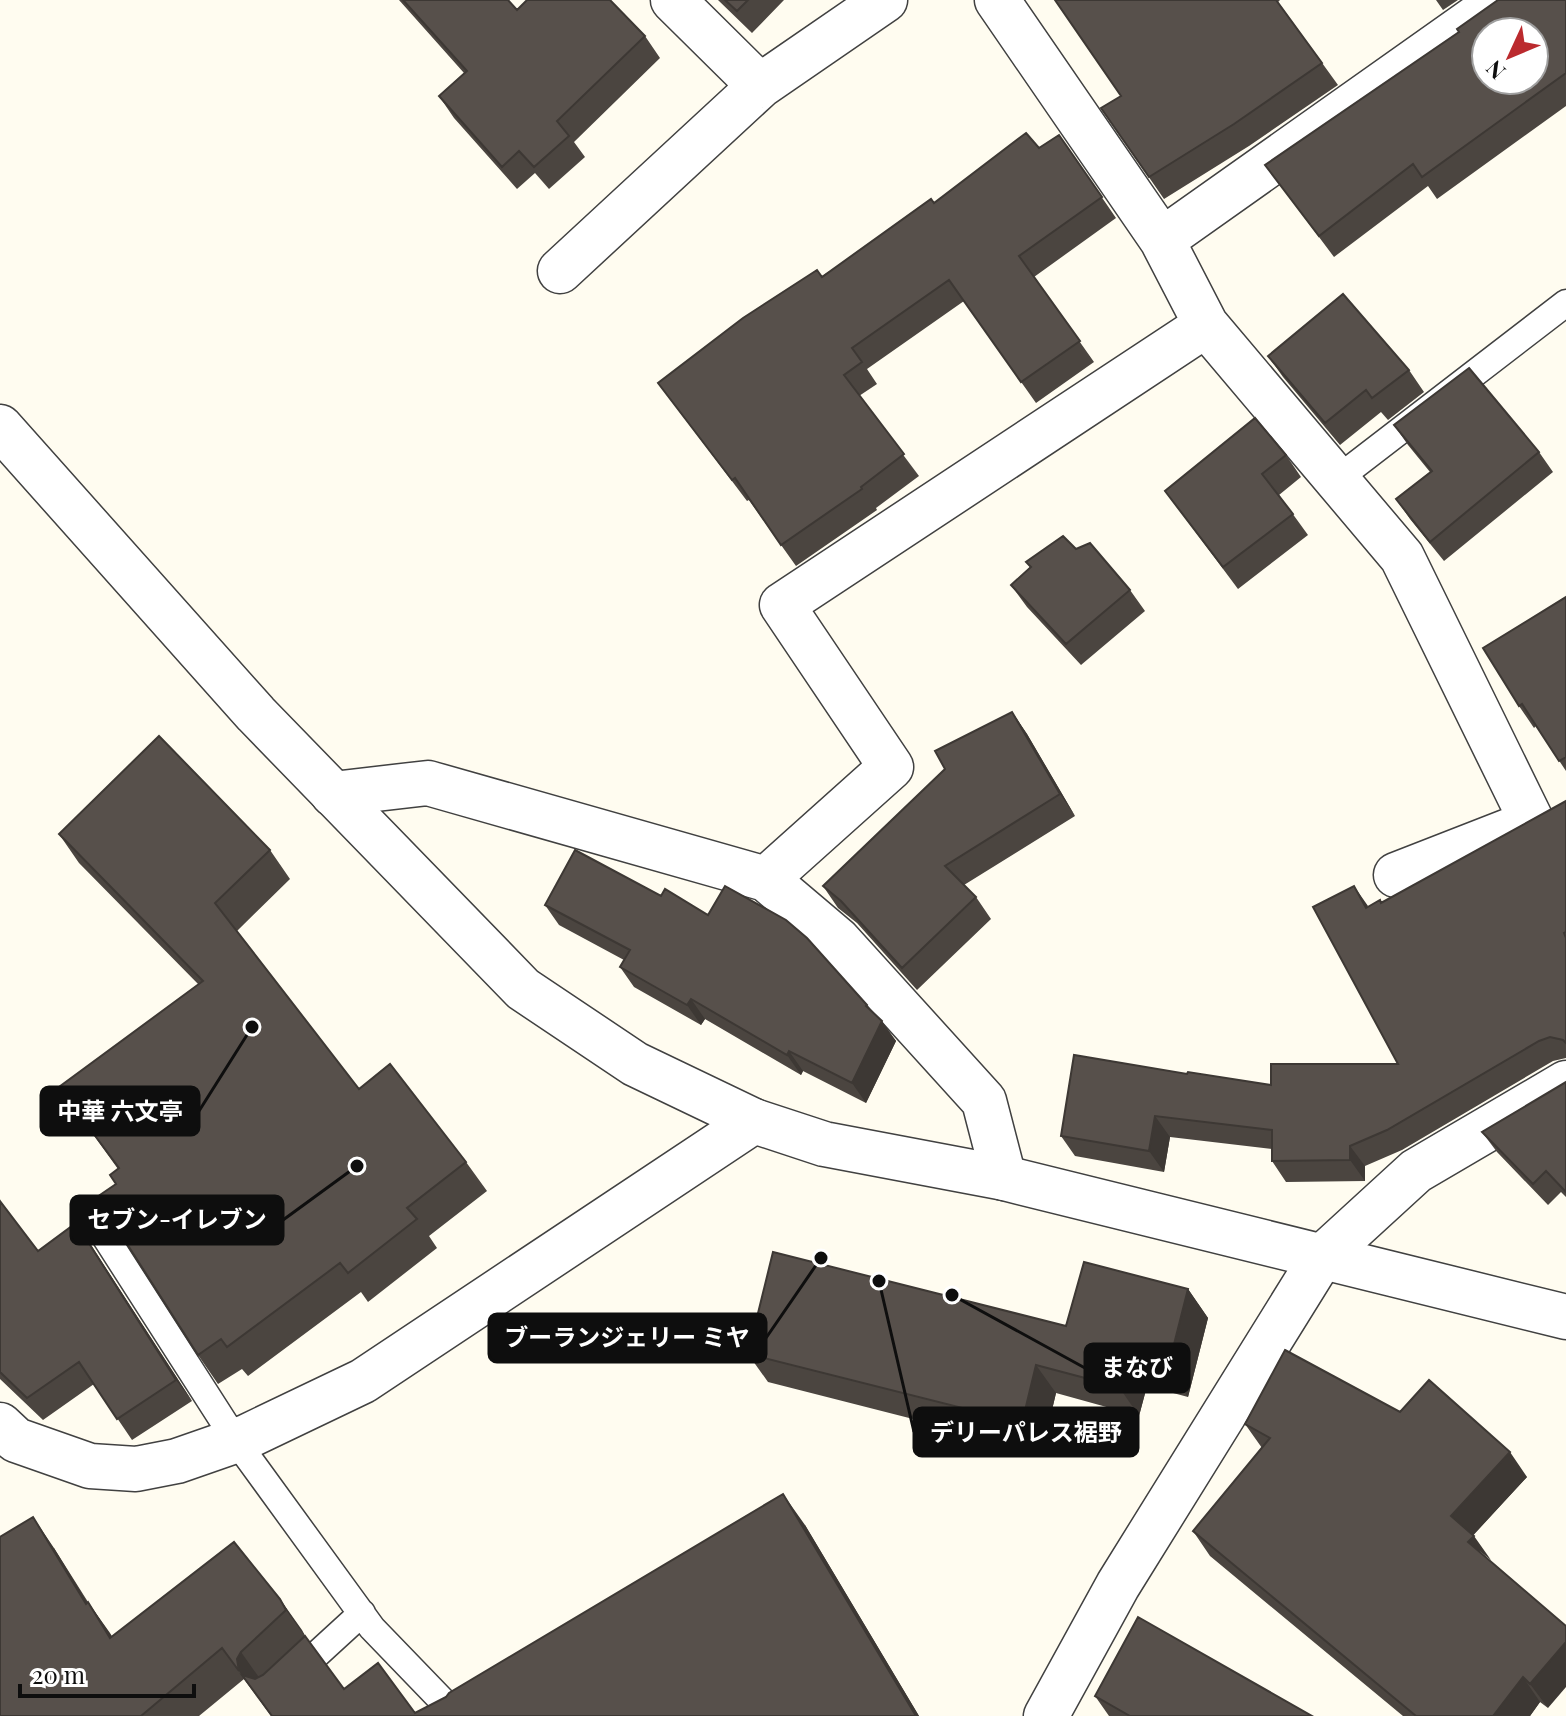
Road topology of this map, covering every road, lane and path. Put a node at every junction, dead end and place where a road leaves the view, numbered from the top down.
1 (673, 0) edge
2 (885, 0) edge
3 (997, 0) edge
4 (1501, 0) edge
5 (760, 86) junction
6 (1162, 240) junction
7 (560, 271) dead end
8 (1566, 303) edge
9 (1206, 325) junction
10 (0, 427) edge
11 (1336, 480) junction
12 (333, 794) junction
13 (1396, 875) dead end
14 (766, 879) junction
15 (1566, 1083) edge
16 (754, 1121) junction
17 (1004, 1178) junction
18 (88, 1210) dead end
19 (1321, 1258) junction
20 (1566, 1317) edge
21 (0, 1425) edge
22 (236, 1441) junction
23 (362, 1613) junction
24 (274, 1694) edge
25 (457, 1716) edge
26 (1046, 1716) edge

1 - 5 street
2 - 5 street
3 - 6 street
4 - 6 street
5 - 7 street
6 - 9 street
8 - 11 lane
9 - 11 street
9 - 14 street
10 - 12 street
11 - 13 street
12 - 14 street
12 - 16 street
14 - 17 street
15 - 19 street
16 - 17 street
16 - 22 street
17 - 19 street
18 - 22 lane
19 - 20 street
19 - 26 street
21 - 22 street
22 - 23 lane
23 - 24 lane
23 - 25 lane

